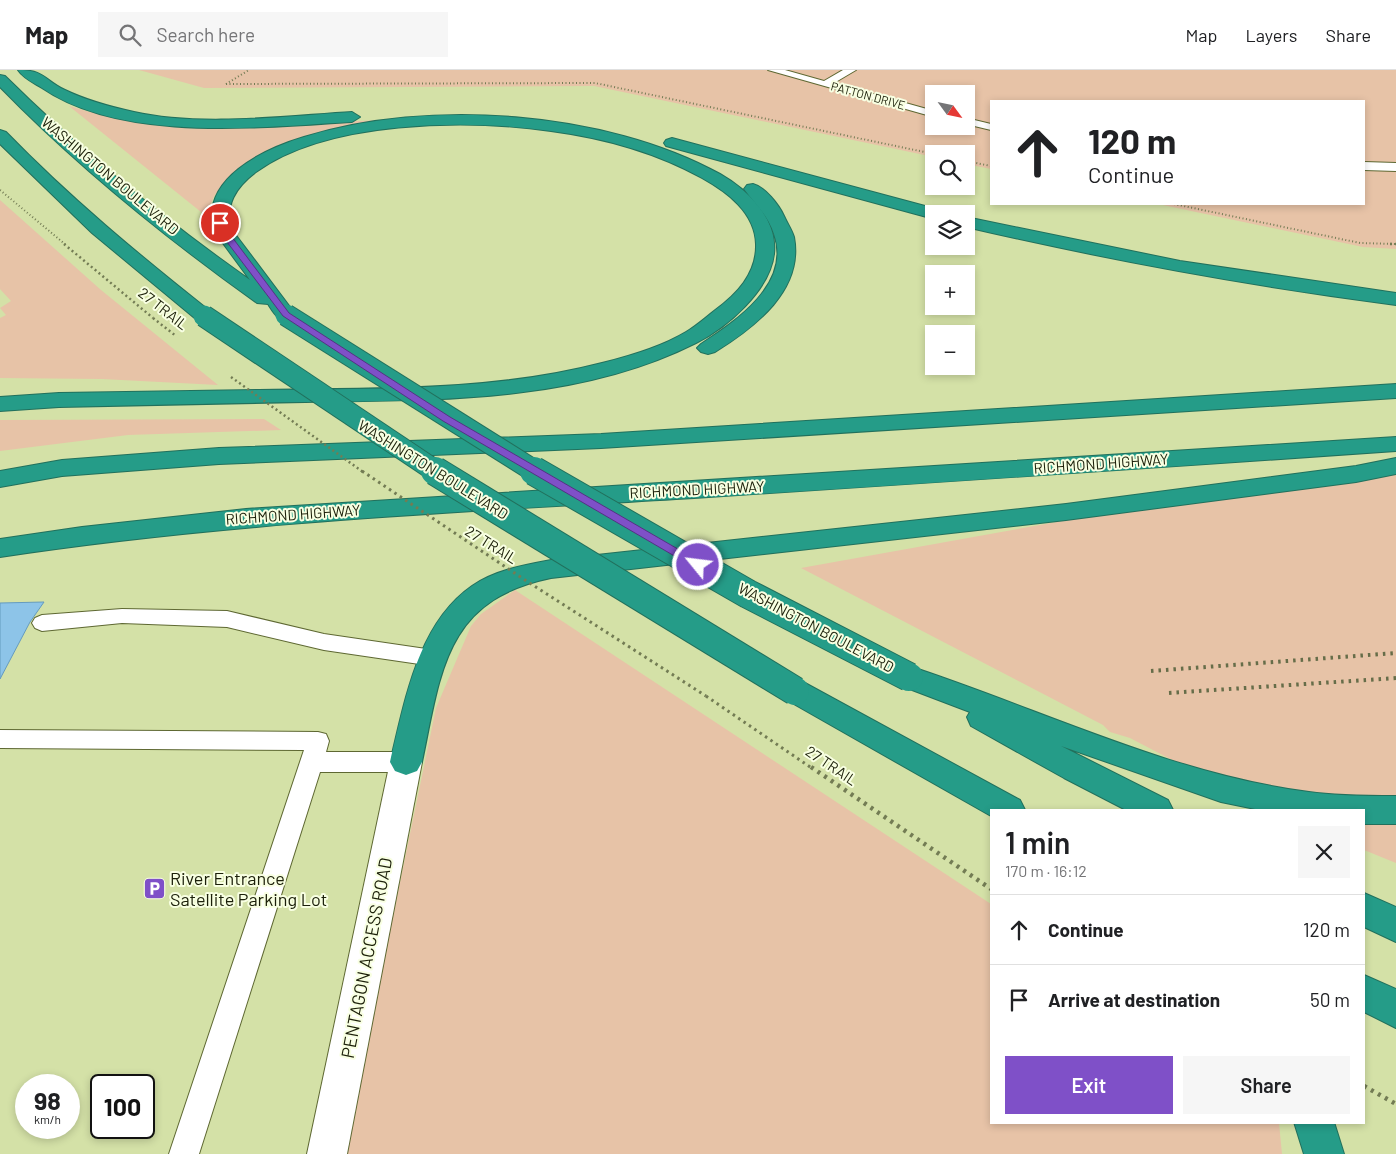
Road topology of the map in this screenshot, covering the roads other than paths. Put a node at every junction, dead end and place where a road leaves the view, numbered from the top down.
1 (26, 70) edge
2 (773, 70) edge
3 (851, 70) edge
4 (0, 79) edge
5 (825, 84) junction
6 (925, 112) edge
7 (975, 123) edge
8 (990, 127) edge
9 (0, 136) edge
10 (652, 137) junction
11 (1365, 166) edge
12 (1396, 167) edge
13 (925, 212) edge
14 (975, 224) edge
15 (1396, 299) edge
16 (286, 315) junction
17 (1396, 391) edge
18 (0, 404) edge
19 (0, 411) edge
20 (1396, 444) edge
21 (1396, 466) edge
22 (0, 479) edge
23 (0, 548) edge
24 (42, 623) dead end
25 (433, 658) junction
26 (909, 677) junction
27 (0, 739) edge
28 (311, 762) junction
29 (406, 762) junction
30 (959, 783) junction
31 (992, 809) edge
32 (1007, 809) edge
33 (1155, 809) edge
34 (1339, 809) edge
35 (1365, 810) edge
36 (1396, 810) edge
37 (1365, 909) edge
38 (1396, 924) edge
39 (1365, 994) edge
40 (1396, 1009) edge
41 (1315, 1124) edge
42 (184, 1154) edge
43 (328, 1154) edge
44 (1324, 1154) edge

1 - 10 highway
2 - 5 lane, PATTON DRIVE
3 - 5 lane
4 - 16 highway, WASHINGTON BOULEVARD
5 - 6 lane, PATTON DRIVE
7 - 8 lane
9 - 30 highway, WASHINGTON BOULEVARD, bridge
10 - 13 highway
10 - 19 highway
11 - 12 lane
14 - 15 highway
16 - 18 highway
16 - 26 highway, WASHINGTON BOULEVARD, bridge
17 - 22 highway
20 - 23 highway, RICHMOND HIGHWAY
21 - 25 highway
24 - 25 lane
25 - 29 highway
26 - 33 highway, WASHINGTON BOULEVARD
26 - 34 highway
27 - 28 lane
28 - 29 lane
28 - 42 lane
29 - 43 street, PENTAGON ACCESS ROAD
30 - 31 highway
30 - 32 highway, WASHINGTON BOULEVARD
35 - 36 highway
37 - 38 highway
39 - 40 highway
41 - 44 highway

